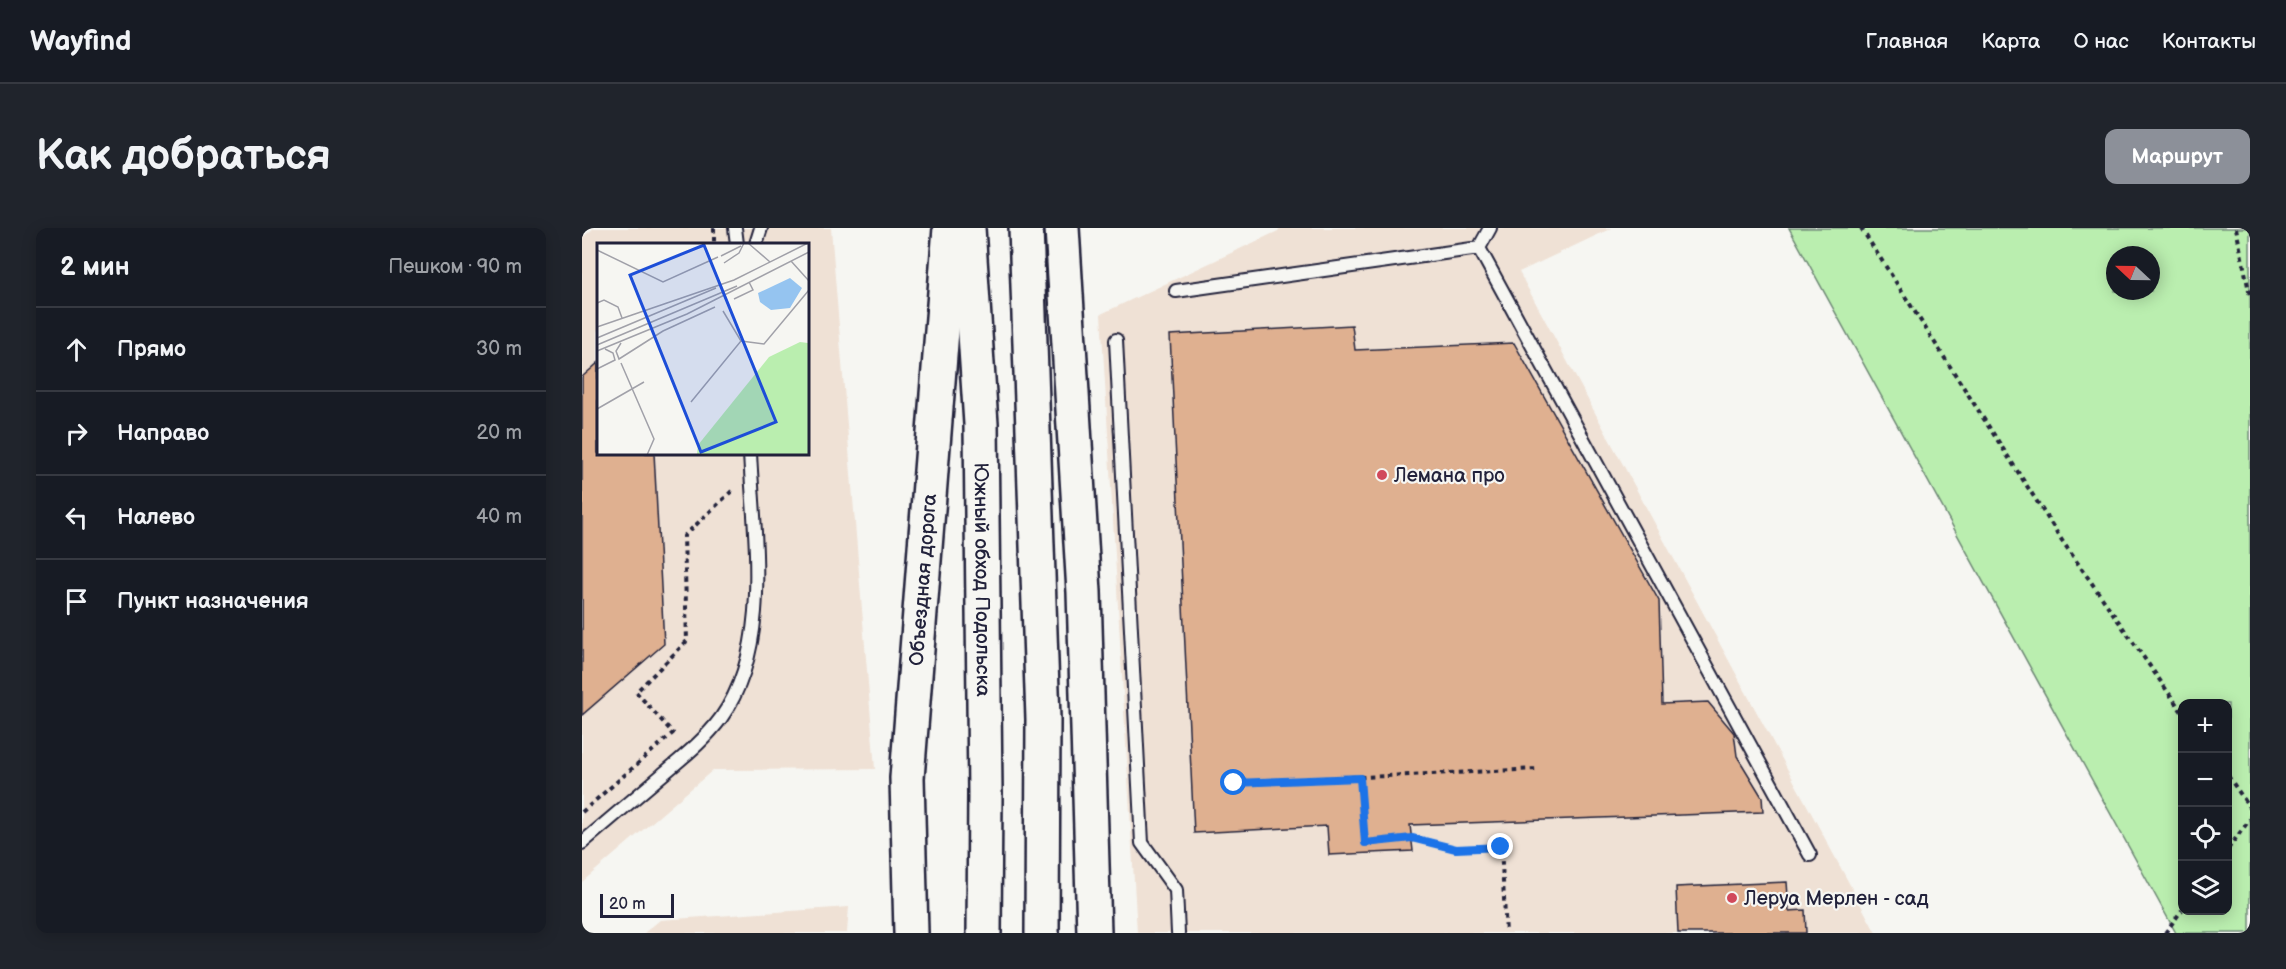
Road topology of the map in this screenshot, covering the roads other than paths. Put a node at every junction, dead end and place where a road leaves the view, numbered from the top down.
1 (735, 228) edge
2 (761, 228) edge
3 (950, 228) edge
4 (968, 228) edge
5 (1026, 228) edge
6 (1062, 228) edge
7 (1490, 228) edge
8 (737, 243) edge
9 (756, 243) edge
10 (1479, 248) junction
11 (1176, 291) dead end
12 (1116, 340) dead end
13 (750, 454) edge
14 (582, 843) edge
15 (1810, 855) dead end
16 (911, 933) edge
17 (984, 933) edge
18 (1042, 933) edge
19 (1094, 933) edge
20 (1178, 933) edge

1 - 8 lane
2 - 9 lane
3 - 16 main road, Объездная дорога
4 - 17 main road, Южный обход Подольска
5 - 18 main road
6 - 19 main road
7 - 10 lane
10 - 11 lane
10 - 15 lane
12 - 20 lane
13 - 14 lane

